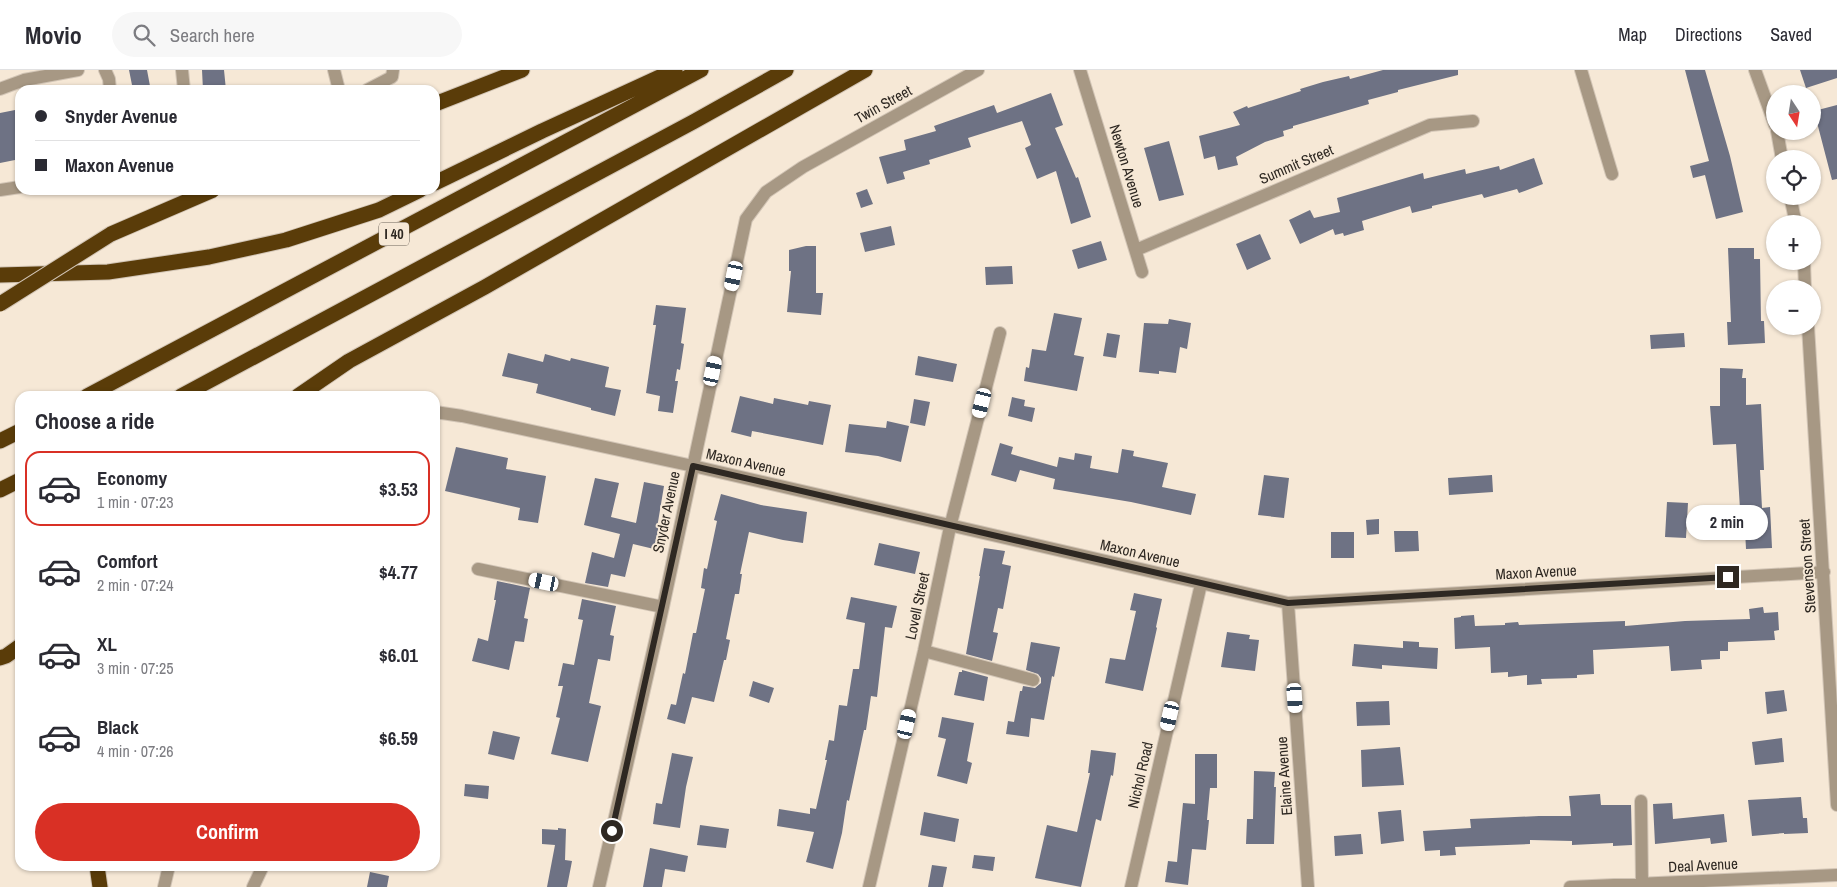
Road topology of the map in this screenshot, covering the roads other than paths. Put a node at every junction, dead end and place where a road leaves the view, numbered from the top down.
1 (78, 70) edge
2 (105, 70) edge
3 (182, 70) edge
4 (334, 70) edge
5 (392, 70) edge
6 (522, 70) edge
7 (675, 70) edge
8 (701, 70) edge
9 (786, 70) edge
10 (864, 70) edge
11 (978, 70) edge
12 (1080, 70) edge
13 (1579, 70) edge
14 (1755, 70) edge
15 (23, 75) edge
16 (110, 85) edge
17 (184, 85) edge
18 (338, 85) edge
19 (377, 85) edge
20 (0, 89) edge
21 (1766, 100) edge
22 (440, 102) edge
23 (1473, 121) dead end
24 (803, 167) joint
25 (1612, 174) dead end
26 (440, 181) edge
27 (15, 188) edge
28 (0, 190) edge
29 (201, 195) edge
30 (410, 195) edge
31 (1136, 250) junction
32 (1142, 272) dead end
33 (0, 275) edge
34 (0, 304) edge
35 (1000, 333) dead end
36 (1809, 335) edge
37 (95, 391) edge
38 (190, 391) edge
39 (305, 391) edge
40 (440, 413) edge
41 (15, 434) edge
42 (0, 441) edge
43 (693, 466) junction
44 (15, 482) edge
45 (0, 490) edge
46 (950, 527) junction
47 (478, 569) dead end
48 (1824, 572) junction
49 (1201, 584) junction
50 (1288, 603) junction
51 (662, 608) junction
52 (15, 650) edge
53 (924, 651) junction
54 (0, 658) edge
55 (1033, 680) dead end
56 (1641, 801) dead end
57 (1837, 804) edge
58 (97, 871) edge
59 (168, 871) edge
60 (261, 871) edge
61 (1837, 875) edge
62 (1642, 884) junction
63 (100, 887) edge
64 (164, 887) edge
65 (253, 887) edge
66 (599, 887) edge
67 (869, 887) edge
68 (1131, 887) edge
69 (1308, 887) edge
70 (1570, 887) edge

1 - 15 street
2 - 16 street
3 - 17 street
4 - 18 street
5 - 19 street
6 - 22 highway
7 - 26 highway
8 - 37 highway, I 40
9 - 38 highway
10 - 39 highway
11 - 24 street, Twin Street
12 - 31 street, Newton Avenue
13 - 25 street
14 - 21 street
15 - 20 street
23 - 31 street, Summit Street
24 - 43 street, Snyder Avenue
27 - 28 street
29 - 34 highway, bridge
30 - 33 highway
31 - 32 street, Newton Avenue
35 - 46 street, Lovell Street
36 - 48 street, Stevenson Street
40 - 43 street, Maxon Avenue
41 - 42 highway
43 - 46 street, Maxon Avenue
43 - 51 street, Snyder Avenue
44 - 45 highway
46 - 49 street, Maxon Avenue
46 - 53 street, Lovell Street
47 - 51 street
48 - 50 street, Maxon Avenue
48 - 57 street, Stevenson Street
49 - 50 street, Maxon Avenue
49 - 68 street, Nichol Road
50 - 69 street, Elaine Avenue
51 - 66 street, Snyder Avenue
52 - 54 highway
53 - 55 street
53 - 67 street, Lovell Street
56 - 62 street
58 - 63 highway
59 - 64 street
60 - 65 street
61 - 62 street, Deal Avenue
62 - 70 street, Deal Avenue

